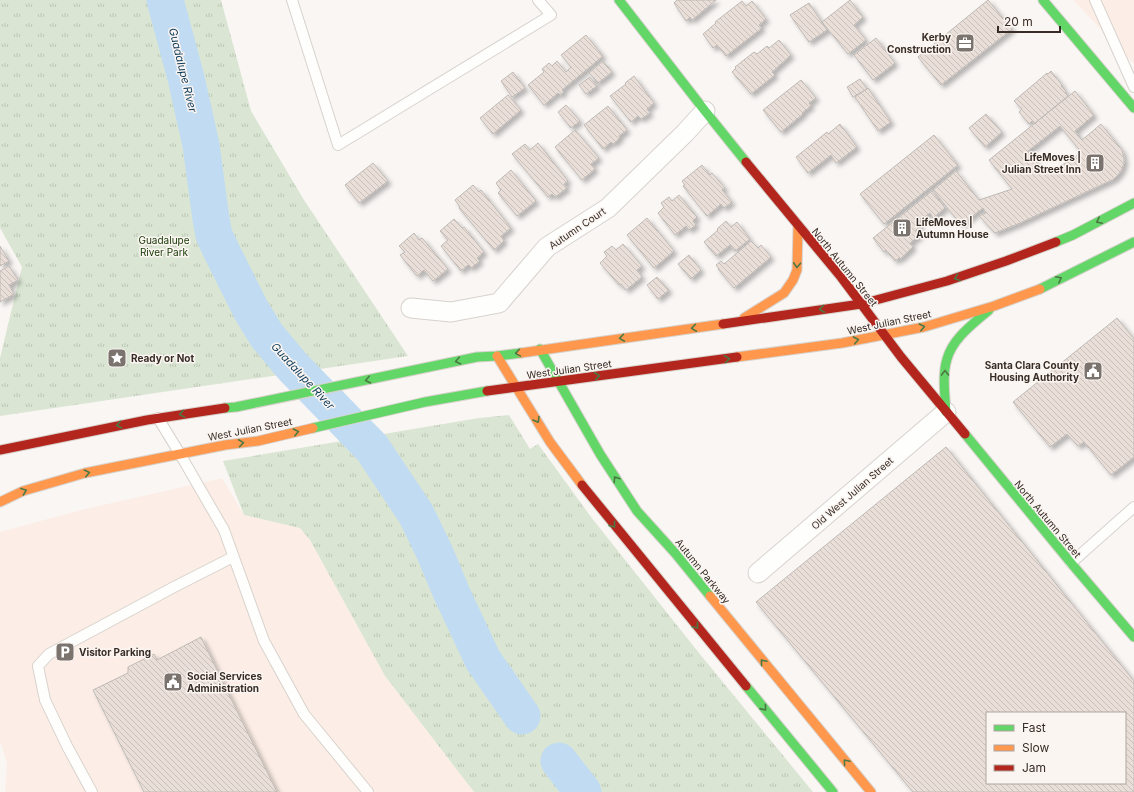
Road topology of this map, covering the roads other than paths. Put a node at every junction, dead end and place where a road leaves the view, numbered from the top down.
1 (292, 0) edge
2 (538, 0) edge
3 (619, 0) edge
4 (1043, 0) edge
5 (1096, 0) edge
6 (1134, 87) edge
7 (1134, 108) edge
8 (705, 111) junction
9 (1134, 203) edge
10 (798, 226) junction
11 (1134, 242) edge
12 (861, 304) junction
13 (994, 306) junction
14 (411, 308) dead end
15 (738, 322) junction
16 (884, 335) junction
17 (540, 350) junction
18 (497, 356) junction
19 (559, 381) junction
20 (516, 387) junction
21 (946, 412) junction
22 (158, 418) junction
23 (0, 450) edge
24 (180, 454) junction
25 (0, 502) edge
26 (1131, 510) edge
27 (1134, 521) edge
28 (233, 557) junction
29 (1071, 563) junction
30 (758, 573) dead end
31 (1134, 636) edge
32 (92, 792) edge
33 (368, 792) edge
34 (832, 792) edge
35 (871, 792) edge

1 - 2 lane
3 - 8 main road, North Autumn Street
4 - 7 main road
5 - 6 lane
8 - 10 main road, North Autumn Street
8 - 14 street, Autumn Court
9 -> 12 main road
10 - 12 main road, North Autumn Street
10 -> 15 main road
13 -> 11 main road, West Julian Street
12 -> 15 main road
12 - 16 main road, North Autumn Street
16 -> 13 main road, West Julian Street
21 -> 13 main road
15 -> 17 main road
19 -> 16 main road, West Julian Street
16 - 21 main road, North Autumn Street
17 -> 18 main road
17 - 19 main road, Autumn Parkway
18 - 20 main road
18 -> 22 main road
19 - 20 main road, West Julian Street
35 -> 19 main road, Autumn Parkway
24 -> 20 main road, West Julian Street
20 -> 34 main road
21 - 29 main road, North Autumn Street
21 - 30 street, Old West Julian Street
22 -> 23 main road
22 - 24 lane
25 -> 24 main road, West Julian Street
24 - 28 lane
26 - 27 lane
26 - 29 lane
28 - 32 lane
28 - 33 lane
29 - 31 main road, North Autumn Street

